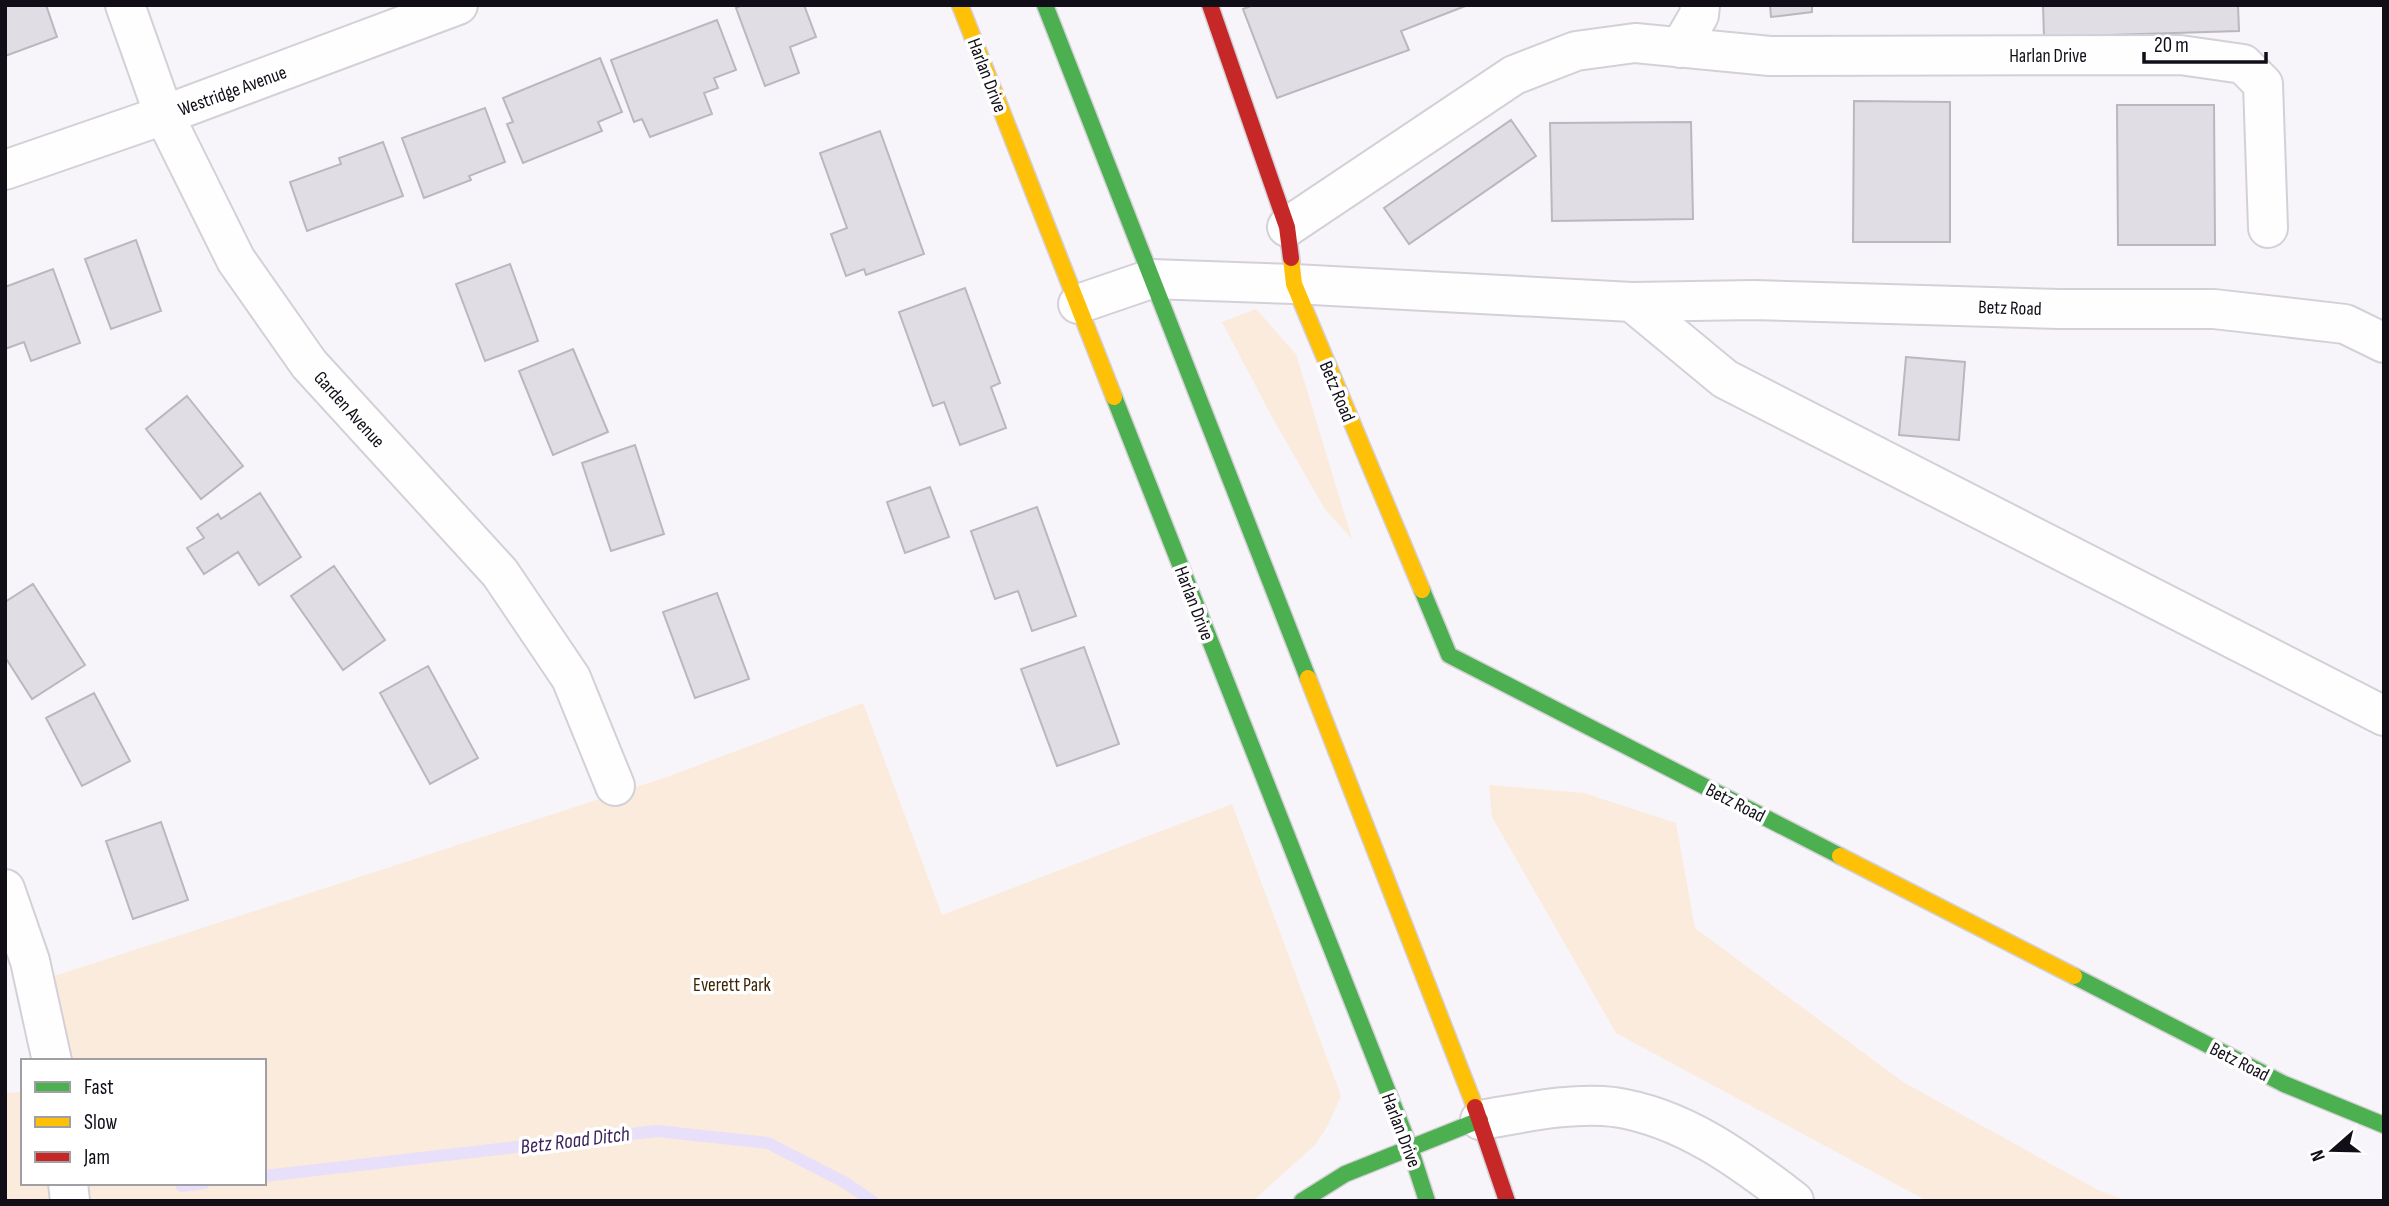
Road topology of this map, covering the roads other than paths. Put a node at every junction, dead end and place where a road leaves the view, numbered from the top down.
1 (125, 5) edge
2 (458, 5) edge
3 (960, 5) edge
4 (1045, 5) edge
5 (1210, 5) edge
6 (1700, 5) edge
7 (1681, 48) junction
8 (164, 115) junction
9 (5, 170) edge
10 (1287, 227) junction
11 (2268, 228) dead end
12 (1151, 279) junction
13 (1294, 284) junction
14 (1632, 302) junction
15 (1078, 304) junction
16 (2384, 343) edge
17 (2384, 716) edge
18 (615, 786) dead end
19 (5, 889) edge
20 (52, 1059) edge
21 (1480, 1120) junction
22 (2384, 1125) edge
23 (1410, 1148) junction
24 (1302, 1201) edge
25 (1421, 1201) edge
26 (1427, 1201) edge
27 (1507, 1201) edge
28 (1515, 1201) edge
29 (1794, 1201) edge

1 - 8 street, Garden Avenue
2 - 8 street, Westridge Avenue
3 - 15 main road, Harlan Drive
4 - 12 main road
5 - 10 main road
6 - 7 street
7 - 10 street, Harlan Drive
7 - 11 street, Harlan Drive
8 - 9 street, Westridge Avenue
8 - 18 street, Garden Avenue
10 - 13 main road
12 - 13 street, Betz Road
12 - 15 street, Betz Road
12 - 21 main road
13 - 14 street, Betz Road
13 - 22 main road, Betz Road
14 - 16 street, Betz Road
14 - 17 street
15 - 23 main road, Harlan Drive
19 - 20 street
21 - 23 main road
21 - 27 main road
21 - 28 main road
21 - 29 street
23 - 24 main road
23 - 25 main road
23 - 26 main road, Harlan Drive

